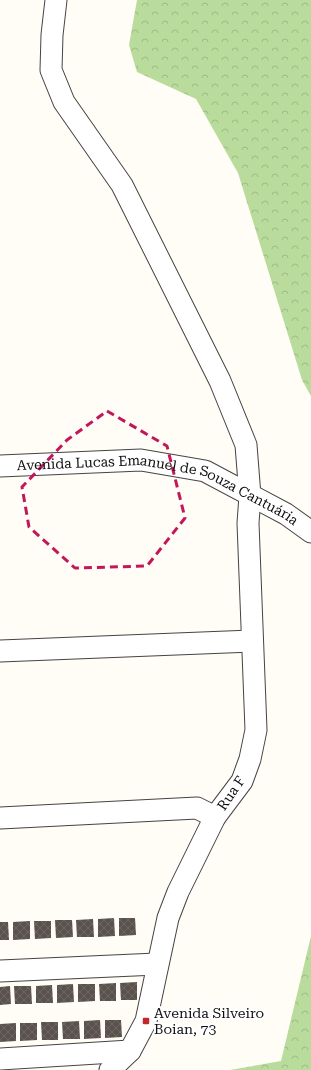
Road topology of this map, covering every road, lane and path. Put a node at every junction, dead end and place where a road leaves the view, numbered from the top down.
1 (56, 0) edge
2 (0, 466) edge
3 (250, 496) junction
4 (311, 532) edge
5 (252, 641) junction
6 (0, 651) edge
7 (215, 817) junction
8 (0, 818) edge
9 (157, 964) junction
10 (0, 971) edge
11 (130, 1052) junction
12 (0, 1059) edge
13 (110, 1070) edge

1 - 3 street, Rua F
2 - 3 street, Avenida Lucas Emanuel de Souza Cantuária
3 - 4 street, Avenida Lucas Emanuel de Souza Cantuária
3 - 5 street, Rua F
5 - 6 street
5 - 7 street, Rua F
7 - 8 street
7 - 9 street, Rua F
9 - 10 street
9 - 11 street, Rua F
11 - 12 street
11 - 13 street

